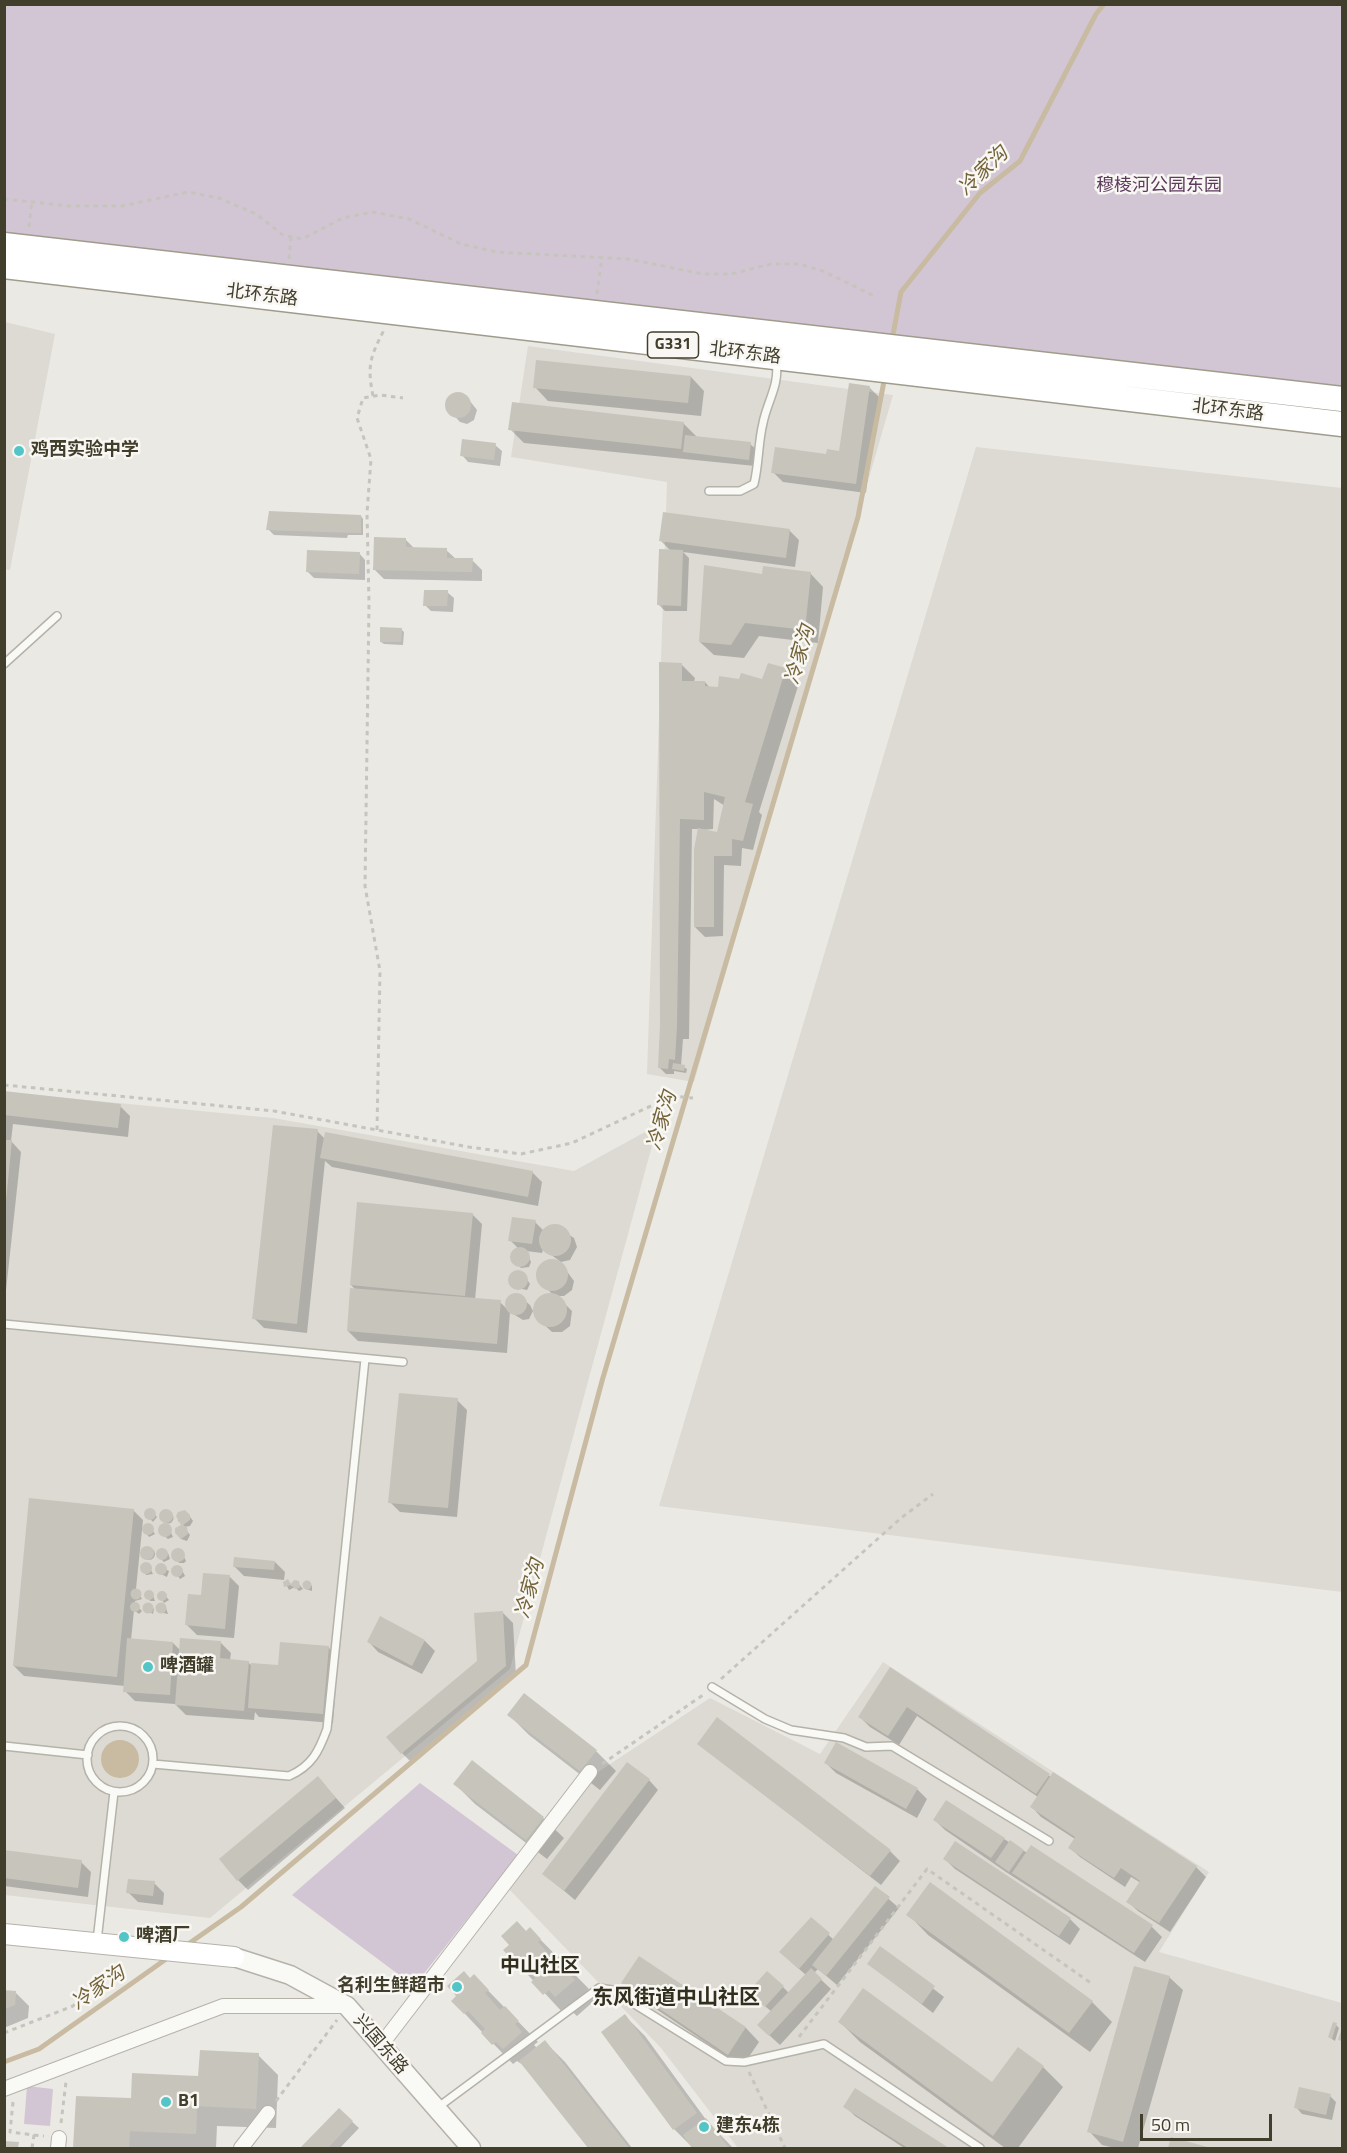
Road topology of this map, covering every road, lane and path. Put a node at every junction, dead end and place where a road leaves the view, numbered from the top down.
1 (4, 199) edge
2 (32, 202) junction
3 (16, 246) edge
4 (602, 257) junction
5 (4, 266) edge
6 (874, 296) dead end
7 (594, 312) junction
8 (384, 330) dead end
9 (774, 357) junction
10 (373, 396) junction
11 (403, 398) dead end
12 (1342, 399) edge
13 (1342, 424) edge
14 (709, 490) dead end
15 (57, 615) dead end
16 (4, 664) edge
17 (4, 1085) edge
18 (693, 1098) dead end
19 (377, 1130) junction
20 (4, 1324) edge
21 (365, 1359) junction
22 (403, 1362) dead end
23 (933, 1494) dead end
24 (712, 1687) junction
25 (4, 1746) edge
26 (88, 1755) junction
27 (153, 1764) junction
28 (590, 1772) joint
29 (114, 1792) junction
30 (1049, 1841) dead end
31 (4, 1934) edge
32 (97, 1944) junction
33 (132, 1947) junction
34 (234, 1958) joint
35 (1091, 1983) dead end
36 (347, 2006) junction
37 (4, 2033) edge
38 (381, 2045) junction
39 (783, 2053) junction
40 (744, 2062) junction
41 (68, 2065) junction
42 (9, 2088) edge
43 (436, 2108) junction
44 (268, 2113) joint
45 (4, 2132) edge
46 (10, 2132) junction
47 (34, 2135) junction
48 (59, 2143) edge
49 (32, 2148) edge
50 (241, 2148) edge
51 (471, 2148) edge
52 (785, 2148) edge
53 (980, 2148) edge

1 - 2 path
2 - 3 path
2 - 4 path
3 - 7 highway, 北环东路 / G331
4 - 6 path
4 - 7 path
5 - 9 highway, 北环东路 / G331
7 - 12 highway, 北环东路 / G331
8 - 10 path
9 - 13 highway, 北环东路 / G331
9 - 14 lane
10 - 11 path
10 - 19 path
15 - 16 lane
17 - 19 path
18 - 19 path
20 - 21 lane
21 - 22 lane
21 - 27 lane
23 - 24 path
24 - 28 path
24 - 30 lane
25 - 26 lane
26 - 27 lane
26 - 29 lane
27 - 29 lane
28 - 38 street
29 - 32 lane
31 - 32 main road
32 - 33 main road
33 - 34 main road
33 - 37 path
34 - 36 street, 兴国东路
35 - 39 path
36 - 38 street, 兴国东路
36 - 41 street
36 - 44 path
38 - 43 street, 兴国东路
39 - 40 lane
39 - 53 lane
40 - 43 lane
40 - 52 path
41 - 42 street
41 - 48 path
42 - 46 path
43 - 51 street, 兴国东路
44 - 50 street
45 - 46 path
46 - 47 path
47 - 48 path
47 - 49 path

